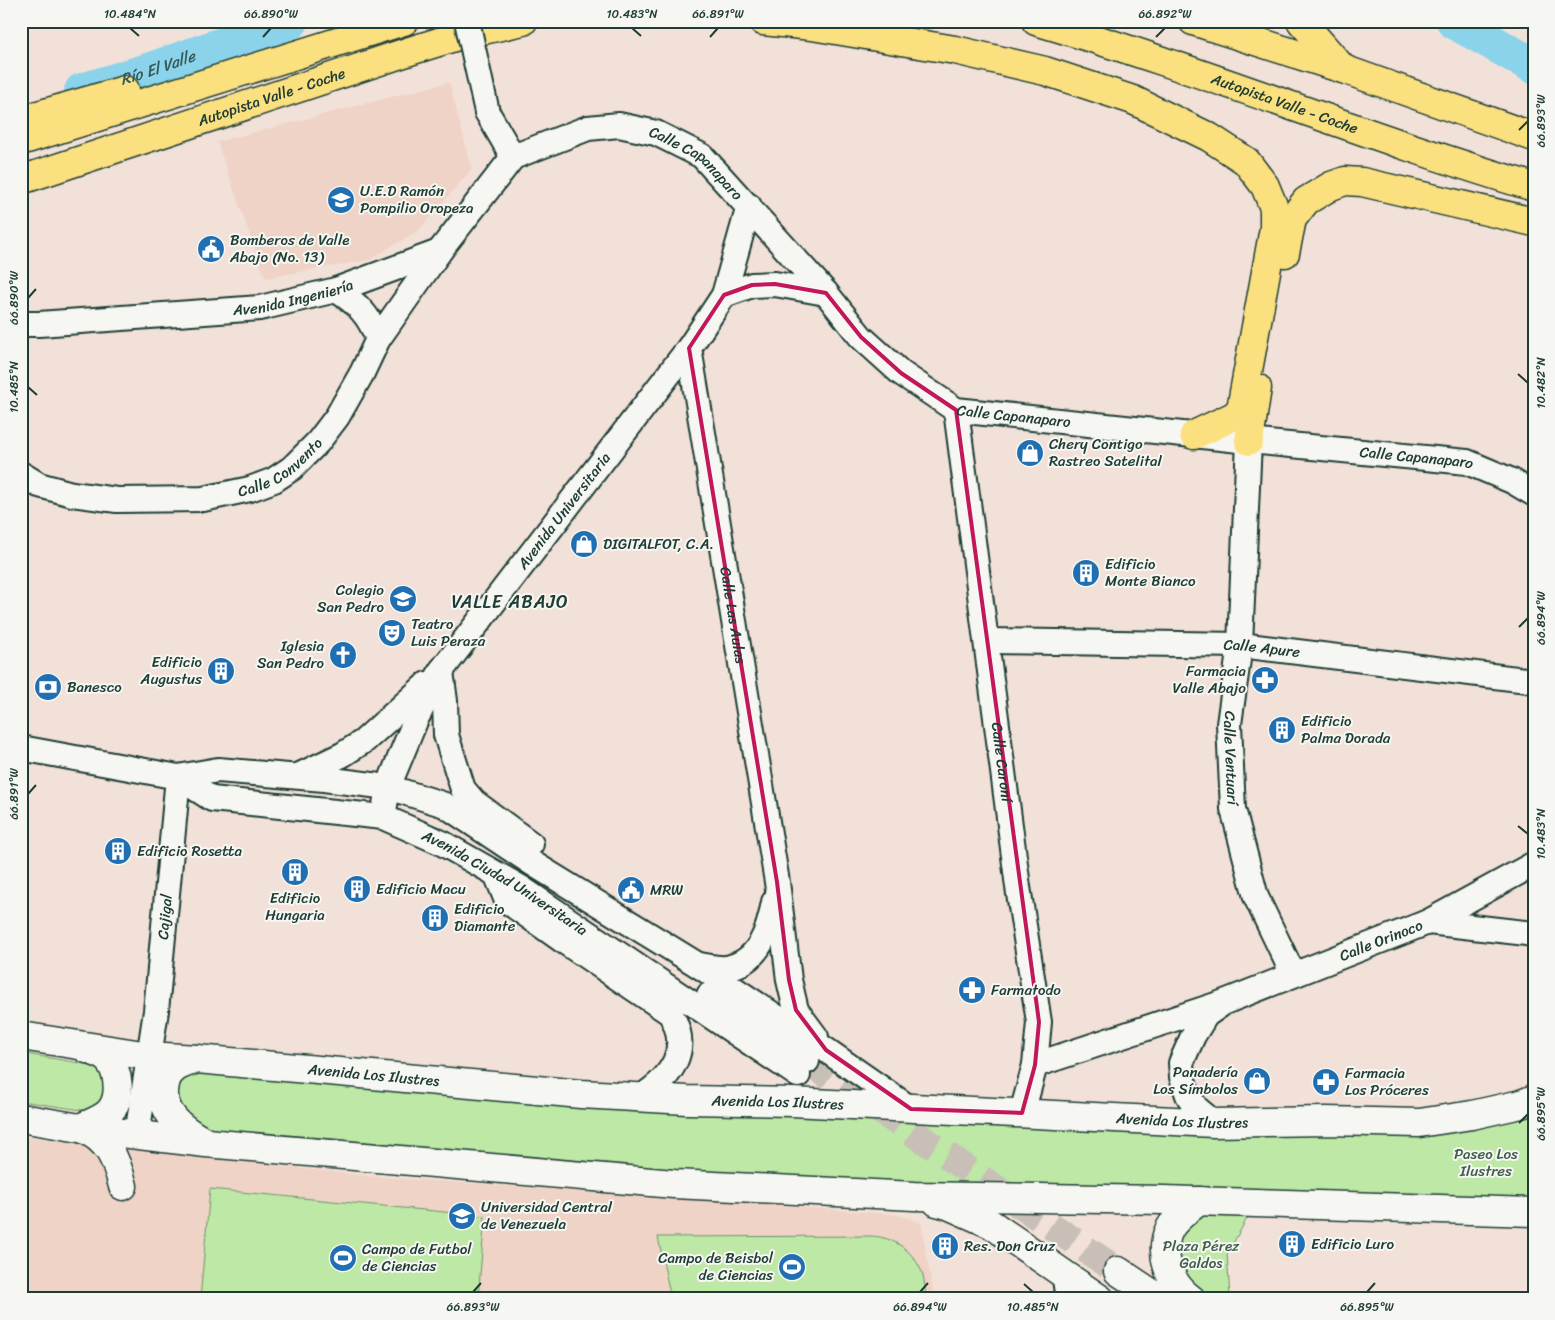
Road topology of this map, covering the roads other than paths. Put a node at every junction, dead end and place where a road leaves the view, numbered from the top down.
1 (348, 21) edge
2 (404, 21) edge
3 (467, 21) edge
4 (523, 21) edge
5 (763, 21) edge
6 (1036, 21) edge
7 (1193, 21) edge
8 (1301, 21) edge
9 (1343, 69) junction
10 (21, 120) edge
11 (1534, 137) edge
12 (21, 141) edge
13 (513, 157) junction
14 (21, 180) edge
15 (1534, 187) edge
16 (749, 206) junction
17 (1534, 222) edge
18 (439, 252) junction
19 (336, 290) junction
20 (826, 293) junction
21 (724, 295) junction
22 (21, 324) edge
23 (378, 339) junction
24 (689, 348) junction
25 (956, 410) junction
26 (1194, 435) junction
27 (1249, 441) junction
28 (21, 474) edge
29 (1534, 494) edge
30 (987, 641) junction
31 (1240, 645) junction
32 (441, 671) junction
33 (1534, 681) edge
34 (21, 748) edge
35 (298, 776) junction
36 (178, 777) junction
37 (388, 787) junction
38 (383, 817) junction
39 (1534, 864) edge
40 (497, 876) junction
41 (777, 882) junction
42 (1428, 922) junction
43 (1534, 934) edge
44 (698, 966) junction
45 (1293, 974) junction
46 (1222, 1003) junction
47 (21, 1036) edge
48 (76, 1045) junction
49 (149, 1056) junction
50 (196, 1059) junction
51 (811, 1062) junction
52 (1035, 1065) junction
53 (641, 1097) junction
54 (1534, 1099) edge
55 (912, 1109) junction
56 (1022, 1113) junction
57 (21, 1118) edge
58 (1214, 1123) junction
59 (80, 1128) junction
60 (137, 1135) junction
61 (206, 1143) junction
62 (123, 1186) dead end
63 (914, 1196) junction
64 (1199, 1201) junction
65 (1534, 1212) edge
66 (1109, 1285) edge
67 (1066, 1286) edge
68 (1131, 1299) edge
69 (1160, 1299) edge
70 (1191, 1299) edge

1 - 10 highway
2 - 12 highway, Autopista Valle - Coche
3 - 13 street, bridge
4 - 14 highway, Autopista Valle - Coche
5 - 26 highway
6 - 15 highway, Autopista Valle - Coche
7 - 9 highway
8 - 9 highway
9 - 11 highway
13 - 16 street, Calle Capanaparo
13 - 18 street
16 - 20 street, Calle Capanaparo
16 - 21 street, Avenida Universitaria
17 - 27 highway
18 - 19 street, Avenida Ingeniería
18 - 23 street, Calle Convento
19 - 22 street, Avenida Ingeniería
19 - 23 street
20 - 21 street
20 - 25 street, Calle Capanaparo
21 - 24 street, Avenida Universitaria
23 - 28 street, Calle Convento
24 - 32 street, Avenida Universitaria
24 - 41 street, Calle Las Aulas
25 - 26 street, Calle Capanaparo
25 - 30 street, Calle Caroní
26 - 27 street, Calle Capanaparo
27 - 29 street, Calle Capanaparo
27 - 31 street, Calle Ventuarí
30 - 31 street, Calle Apure
30 - 52 street, Calle Caroní
31 - 33 street, Calle Apure
31 - 45 street, Calle Ventuarí
32 - 35 street
32 - 37 street, Avenida Universitaria
32 - 44 street, Avenida Ciudad Universitaria
34 - 36 street, Avenida Ciudad Universitaria
35 - 36 street, Avenida Ciudad Universitaria
35 - 37 street, Avenida Ciudad Universitaria
36 - 38 street, Avenida Ciudad Universitaria
36 - 49 street, Cajigal
37 - 38 street, Avenida Universitaria
37 - 44 street, Avenida Ciudad Universitaria
37 - 51 street, Avenida Ciudad Universitaria
38 - 40 street, Avenida Ciudad Universitaria
39 - 42 street, Calle Orinoco
40 - 51 street, Avenida Ciudad Universitaria
40 - 53 street
41 - 44 street, Calle Las Aulas
41 - 51 street, Calle Las Aulas
42 - 43 street
42 - 45 street, Calle Orinoco
44 - 51 street, Avenida Ciudad Universitaria
45 - 46 street, Calle Orinoco
46 - 52 street, Calle Orinoco
46 - 58 street, Calle Orinoco
47 - 48 main road, Avenida Los Ilustres
48 - 49 main road, Avenida Los Ilustres
48 - 59 main road
49 - 50 main road, Avenida Los Ilustres
49 - 60 street, Cajigal
50 - 53 main road, Avenida Los Ilustres
50 - 61 main road
51 - 55 street, Avenida Ciudad Universitaria
52 - 56 street, Calle Caroní
53 - 55 main road, Avenida Los Ilustres
54 - 58 main road, Avenida Los Ilustres
55 - 56 main road, Avenida Los Ilustres
56 - 58 main road, Avenida Los Ilustres
57 - 59 main road
59 - 60 main road
59 - 62 main road
60 - 61 main road
61 - 63 main road
63 - 64 main road
63 - 67 main road
64 - 65 main road
64 - 70 main road
66 - 67 main road
66 - 68 main road
66 - 69 main road

